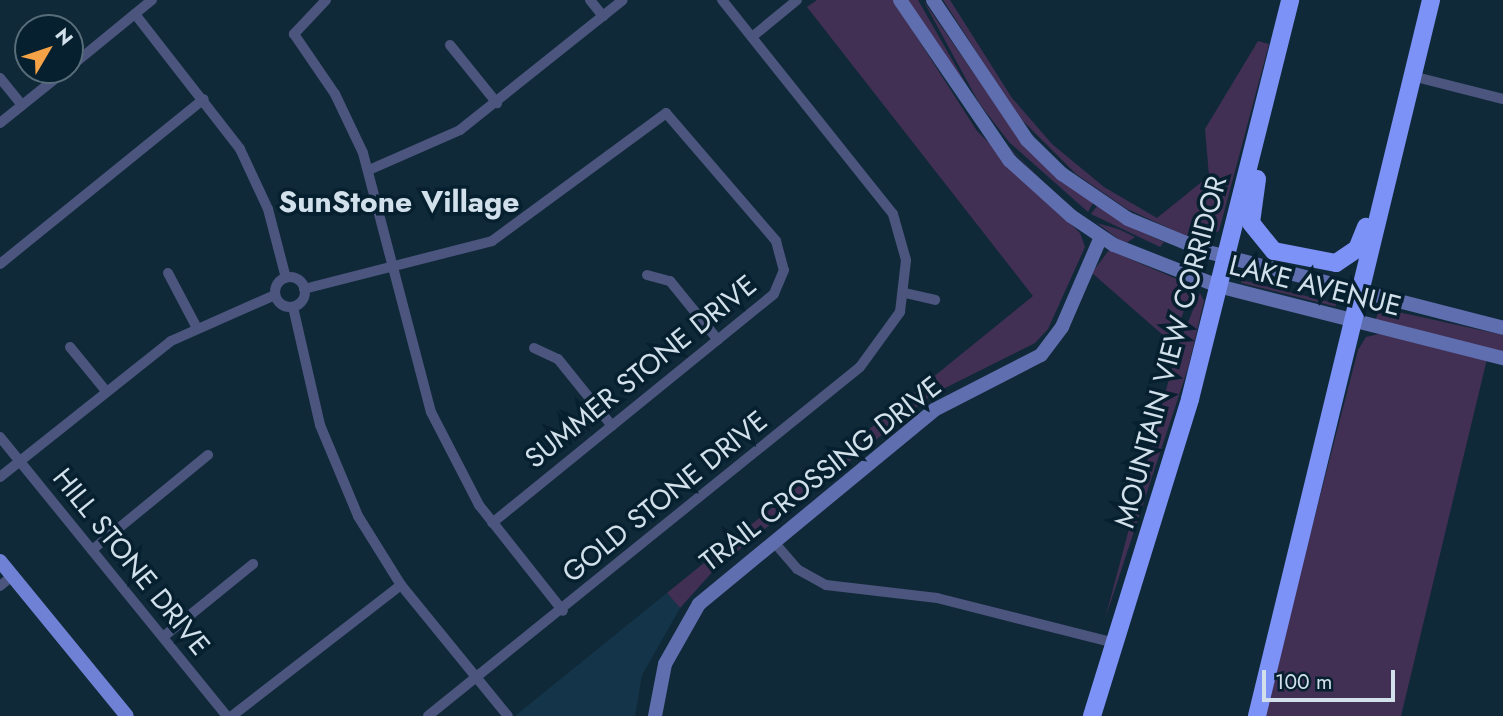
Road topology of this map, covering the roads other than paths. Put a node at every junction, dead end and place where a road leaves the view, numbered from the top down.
1 (152, 0) edge
2 (326, 0) edge
3 (590, 0) edge
4 (623, 0) edge
5 (722, 0) edge
6 (797, 0) edge
7 (900, 0) edge
8 (933, 0) edge
9 (1290, 0) edge
10 (1429, 0) edge
11 (135, 14) junction
12 (603, 16) junction
13 (752, 37) junction
14 (450, 45) dead end
15 (84, 55) edge
16 (1274, 65) junction
17 (1412, 76) junction
18 (0, 78) edge
19 (49, 84) edge
20 (204, 99) junction
21 (1503, 99) edge
22 (497, 103) junction
23 (22, 106) junction
24 (0, 123) edge
25 (369, 170) junction
26 (1101, 237) junction
27 (1227, 257) junction
28 (0, 264) edge
29 (392, 270) junction
30 (168, 272) dead end
31 (647, 275) dead end
32 (286, 278) junction
33 (1218, 286) junction
34 (304, 289) junction
35 (1360, 291) junction
36 (905, 293) junction
37 (275, 295) junction
38 (935, 300) dead end
39 (293, 307) junction
40 (1352, 321) junction
41 (196, 326) junction
42 (1503, 328) edge
43 (718, 340) junction
44 (70, 347) dead end
45 (534, 348) dead end
46 (1503, 358) edge
47 (106, 391) junction
48 (612, 426) junction
49 (0, 437) edge
50 (208, 455) dead end
51 (19, 461) junction
52 (0, 477) edge
53 (492, 523) junction
54 (773, 541) junction
55 (92, 550) junction
56 (0, 561) edge
57 (253, 564) dead end
58 (12, 576) junction
59 (401, 585) junction
60 (0, 586) edge
61 (563, 611) junction
62 (163, 637) junction
63 (1115, 643) junction
64 (476, 678) junction
65 (127, 716) edge
66 (227, 716) edge
67 (232, 716) edge
68 (428, 716) edge
69 (508, 716) edge
70 (655, 716) edge
71 (1092, 716) edge
72 (1257, 716) edge

1 - 11 street
2 - 25 street
3 - 12 street
4 - 12 street
5 - 13 street, GOLD STONE DRIVE
6 - 13 street
7 - 26 street, LAKE AVENUE
8 - 27 street, LAKE AVENUE
9 - 16 highway, MOUNTAIN VIEW CORRIDOR
10 - 16 highway
10 - 17 highway
11 - 15 street
11 - 20 street
12 - 22 street
13 - 36 street, GOLD STONE DRIVE
14 - 22 street
16 - 27 highway, MOUNTAIN VIEW CORRIDOR
17 - 21 street
17 - 35 highway
18 - 23 street
19 - 23 street
20 - 28 street
20 - 32 street
22 - 25 street
23 - 24 street
25 - 29 street
26 - 33 street, LAKE AVENUE
26 - 54 street, TRAIL CROSSING DRIVE
27 - 33 highway, MOUNTAIN VIEW CORRIDOR
27 - 35 street, LAKE AVENUE
29 - 34 street
29 - 43 street, SUMMER STONE DRIVE
29 - 53 street
30 - 41 street
31 - 43 street
32 - 34 street
32 - 37 street
33 - 40 street, LAKE AVENUE
33 - 63 highway, MOUNTAIN VIEW CORRIDOR
34 - 39 street
35 - 40 highway
35 - 42 street, LAKE AVENUE
36 - 38 street
36 - 61 street, GOLD STONE DRIVE
37 - 39 street
37 - 41 street
39 - 59 street
40 - 46 street, LAKE AVENUE
40 - 72 highway
41 - 47 street
43 - 48 street, SUMMER STONE DRIVE
44 - 47 street
45 - 48 street
47 - 51 street
48 - 53 street, SUMMER STONE DRIVE
49 - 51 street, HILL STONE DRIVE
50 - 55 street
51 - 52 street
51 - 55 street, HILL STONE DRIVE
53 - 61 street
54 - 63 street
54 - 70 street, TRAIL CROSSING DRIVE
55 - 62 street, HILL STONE DRIVE
56 - 58 main road
57 - 62 street
58 - 60 street
58 - 65 main road
59 - 64 street
59 - 67 street
61 - 64 street, GOLD STONE DRIVE
62 - 66 street, HILL STONE DRIVE
63 - 71 highway, MOUNTAIN VIEW CORRIDOR
64 - 68 street, GOLD STONE DRIVE
64 - 69 street

